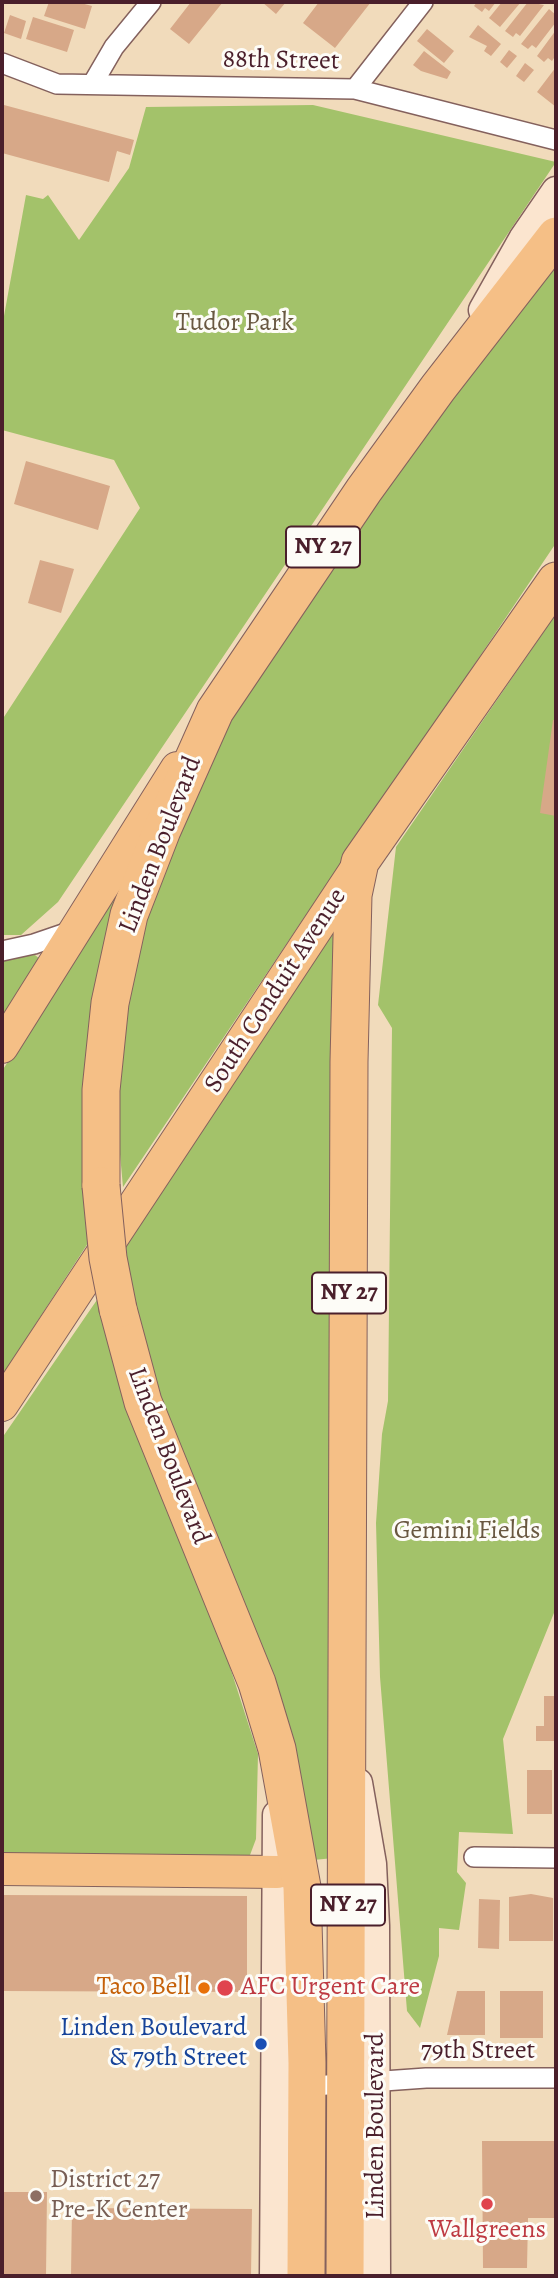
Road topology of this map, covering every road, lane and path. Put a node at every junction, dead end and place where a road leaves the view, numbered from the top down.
1 (151, 2) edge
2 (423, 2) edge
3 (2, 63) edge
4 (93, 83) junction
5 (355, 89) junction
6 (556, 140) edge
7 (556, 191) edge
8 (556, 236) edge
9 (438, 388) junction
10 (556, 581) edge
11 (215, 711) junction
12 (360, 862) junction
13 (75, 930) junction
14 (2, 951) edge
15 (2, 1047) edge
16 (2, 1405) edge
17 (474, 1857) dead end
18 (556, 1858) edge
19 (2, 1869) edge
20 (288, 1872) junction
21 (556, 2078) edge
22 (361, 2083) junction
23 (291, 2088) junction
24 (274, 2276) edge
25 (306, 2276) edge
26 (345, 2276) edge
27 (376, 2276) edge

1 - 4 street
2 - 5 street
3 - 4 street, 88th Street
4 - 5 street, 88th Street
5 - 6 street, 88th Street
7 - 9 street
8 - 9 highway, NY 27
9 - 11 highway, NY 27
10 - 12 highway, South Conduit Avenue / NY 27
11 - 13 main road
11 - 20 highway, Linden Boulevard / NY 27, bridge
12 - 16 main road, South Conduit Avenue
12 - 22 highway, Linden Boulevard / NY 27
13 - 14 street
13 - 15 main road
17 - 18 street
19 - 20 main road
20 - 23 highway, Linden Boulevard / NY 27
21 - 22 street, 79th Street
22 - 23 street, 79th Street
22 - 26 highway, Linden Boulevard / NY 27
22 - 27 street, Linden Boulevard
23 - 24 street, Linden Boulevard
23 - 25 highway, Linden Boulevard / NY 27

